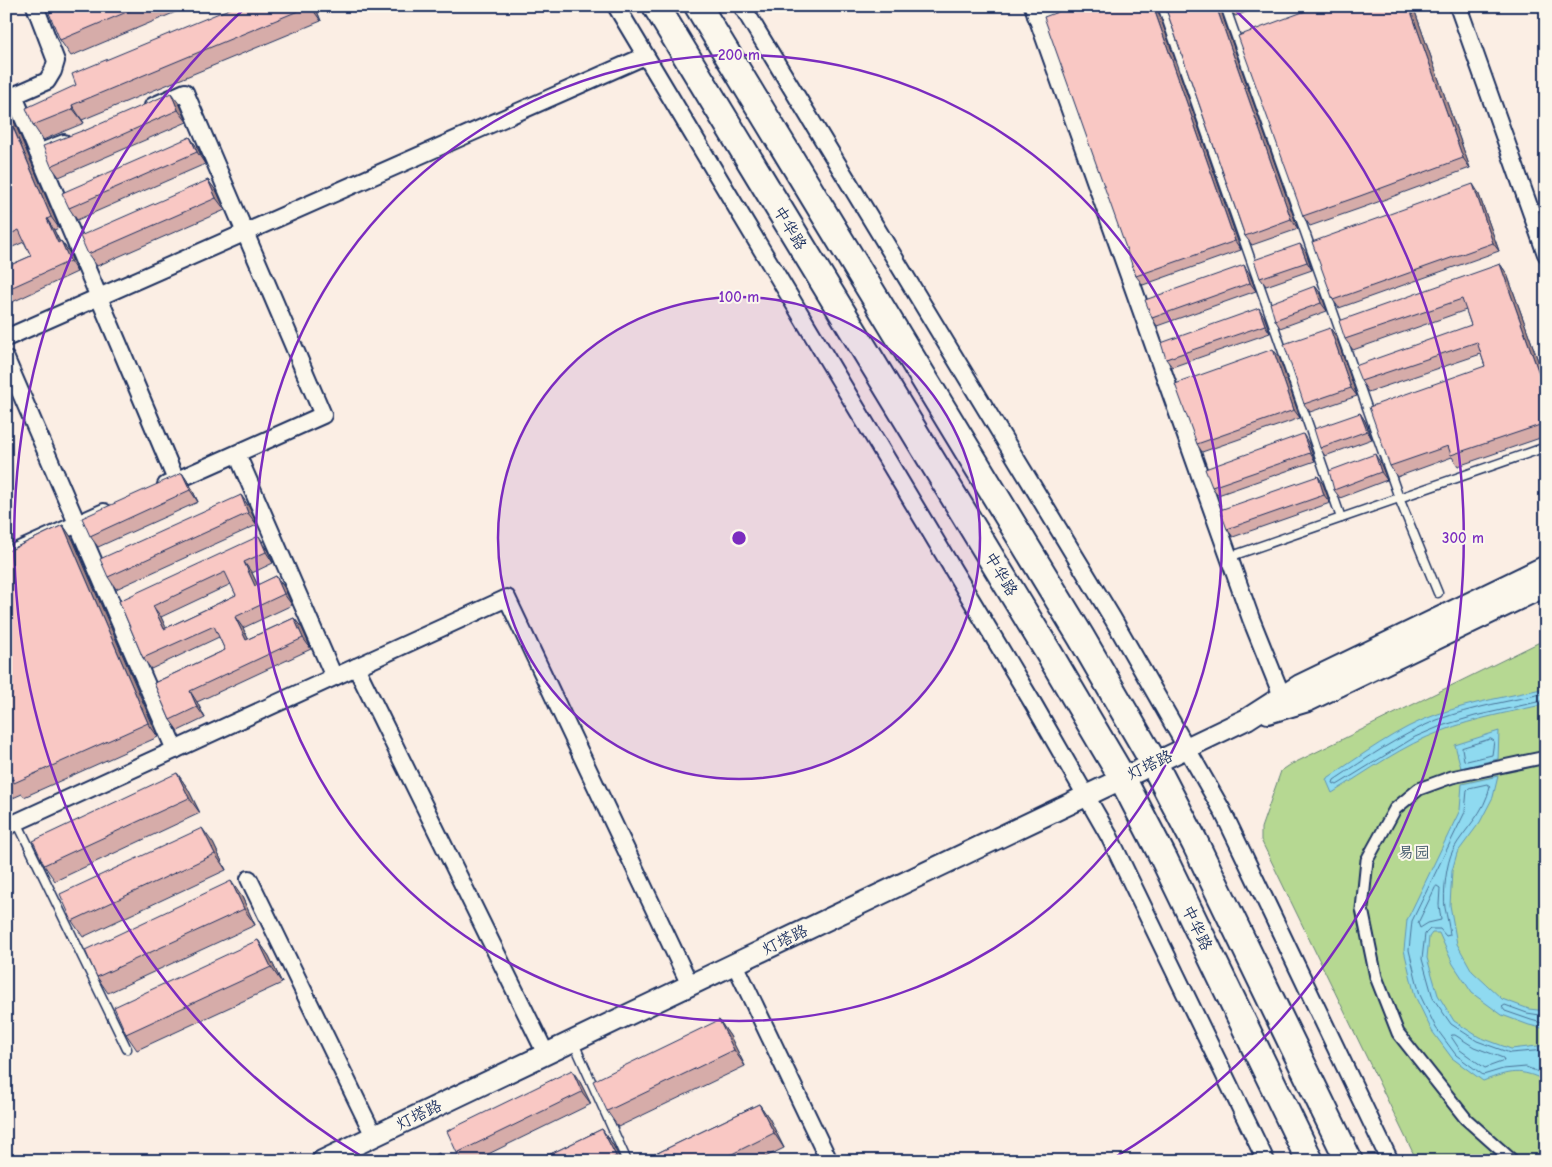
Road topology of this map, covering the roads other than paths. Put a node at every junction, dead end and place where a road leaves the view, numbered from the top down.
1 (35, 6) edge
2 (616, 6) edge
3 (656, 6) edge
4 (698, 6) edge
5 (742, 6) edge
6 (1064, 6) edge
7 (1162, 6) edge
8 (1226, 6) edge
9 (1458, 6) edge
10 (1035, 11) edge
11 (645, 56) junction
12 (10, 97) edge
13 (139, 112) edge
14 (75, 138) edge
15 (38, 153) junction
16 (245, 233) junction
17 (1546, 254) edge
18 (99, 297) junction
19 (6, 338) edge
20 (6, 359) edge
21 (1546, 447) edge
22 (236, 454) junction
23 (176, 480) junction
24 (149, 492) edge
25 (1399, 498) junction
26 (122, 504) edge
27 (1342, 518) junction
28 (78, 524) junction
29 (6, 556) edge
30 (1230, 557) junction
31 (1546, 566) edge
32 (1546, 586) edge
33 (1438, 593) dead end
34 (356, 667) junction
35 (334, 677) junction
36 (1282, 696) junction
37 (1247, 719) junction
38 (1186, 748) junction
39 (175, 750) junction
40 (1546, 757) edge
41 (1154, 763) junction
42 (1122, 778) junction
43 (1086, 796) junction
44 (11, 824) edge
45 (249, 879) dead end
46 (735, 964) junction
47 (690, 985) junction
48 (573, 1041) junction
49 (127, 1050) edge
50 (546, 1054) junction
51 (374, 1136) junction
52 (322, 1161) edge
53 (627, 1161) edge
54 (829, 1161) edge
55 (1266, 1161) edge
56 (1310, 1161) edge
57 (1349, 1161) edge
58 (1390, 1161) edge
59 (1513, 1161) edge

1 - 12 street
2 - 11 street
3 - 42 highway, 中华路
4 - 41 highway
5 - 38 street
6 - 10 street
7 - 27 lane
8 - 25 lane
9 - 17 street
10 - 30 street
11 - 16 street
11 - 43 street
12 - 15 street
13 - 16 street
14 - 15 street
15 - 18 street
16 - 18 street
16 - 22 street
18 - 19 street
18 - 23 street
20 - 28 street
21 - 25 lane
22 - 23 street
22 - 35 street
23 - 24 street
25 - 27 lane
25 - 33 lane
26 - 28 street
27 - 30 lane
28 - 29 street
28 - 39 street
30 - 36 street
31 - 36 street, 灯塔路
32 - 37 street, 灯塔路
34 - 35 street
34 - 47 street
34 - 50 street
35 - 39 street
36 - 37 street, 灯塔路
37 - 38 street, 灯塔路
38 - 41 street, 灯塔路
38 - 58 street
39 - 44 street
40 - 59 street
41 - 42 street, 灯塔路
41 - 57 highway
42 - 43 street, 灯塔路
42 - 56 highway, 中华路
43 - 46 street, 灯塔路
43 - 55 street
44 - 49 lane
45 - 51 street
46 - 47 street, 灯塔路
46 - 54 street
47 - 48 street, 灯塔路
48 - 50 street, 灯塔路
48 - 53 lane
50 - 51 street, 灯塔路
51 - 52 street, 灯塔路

